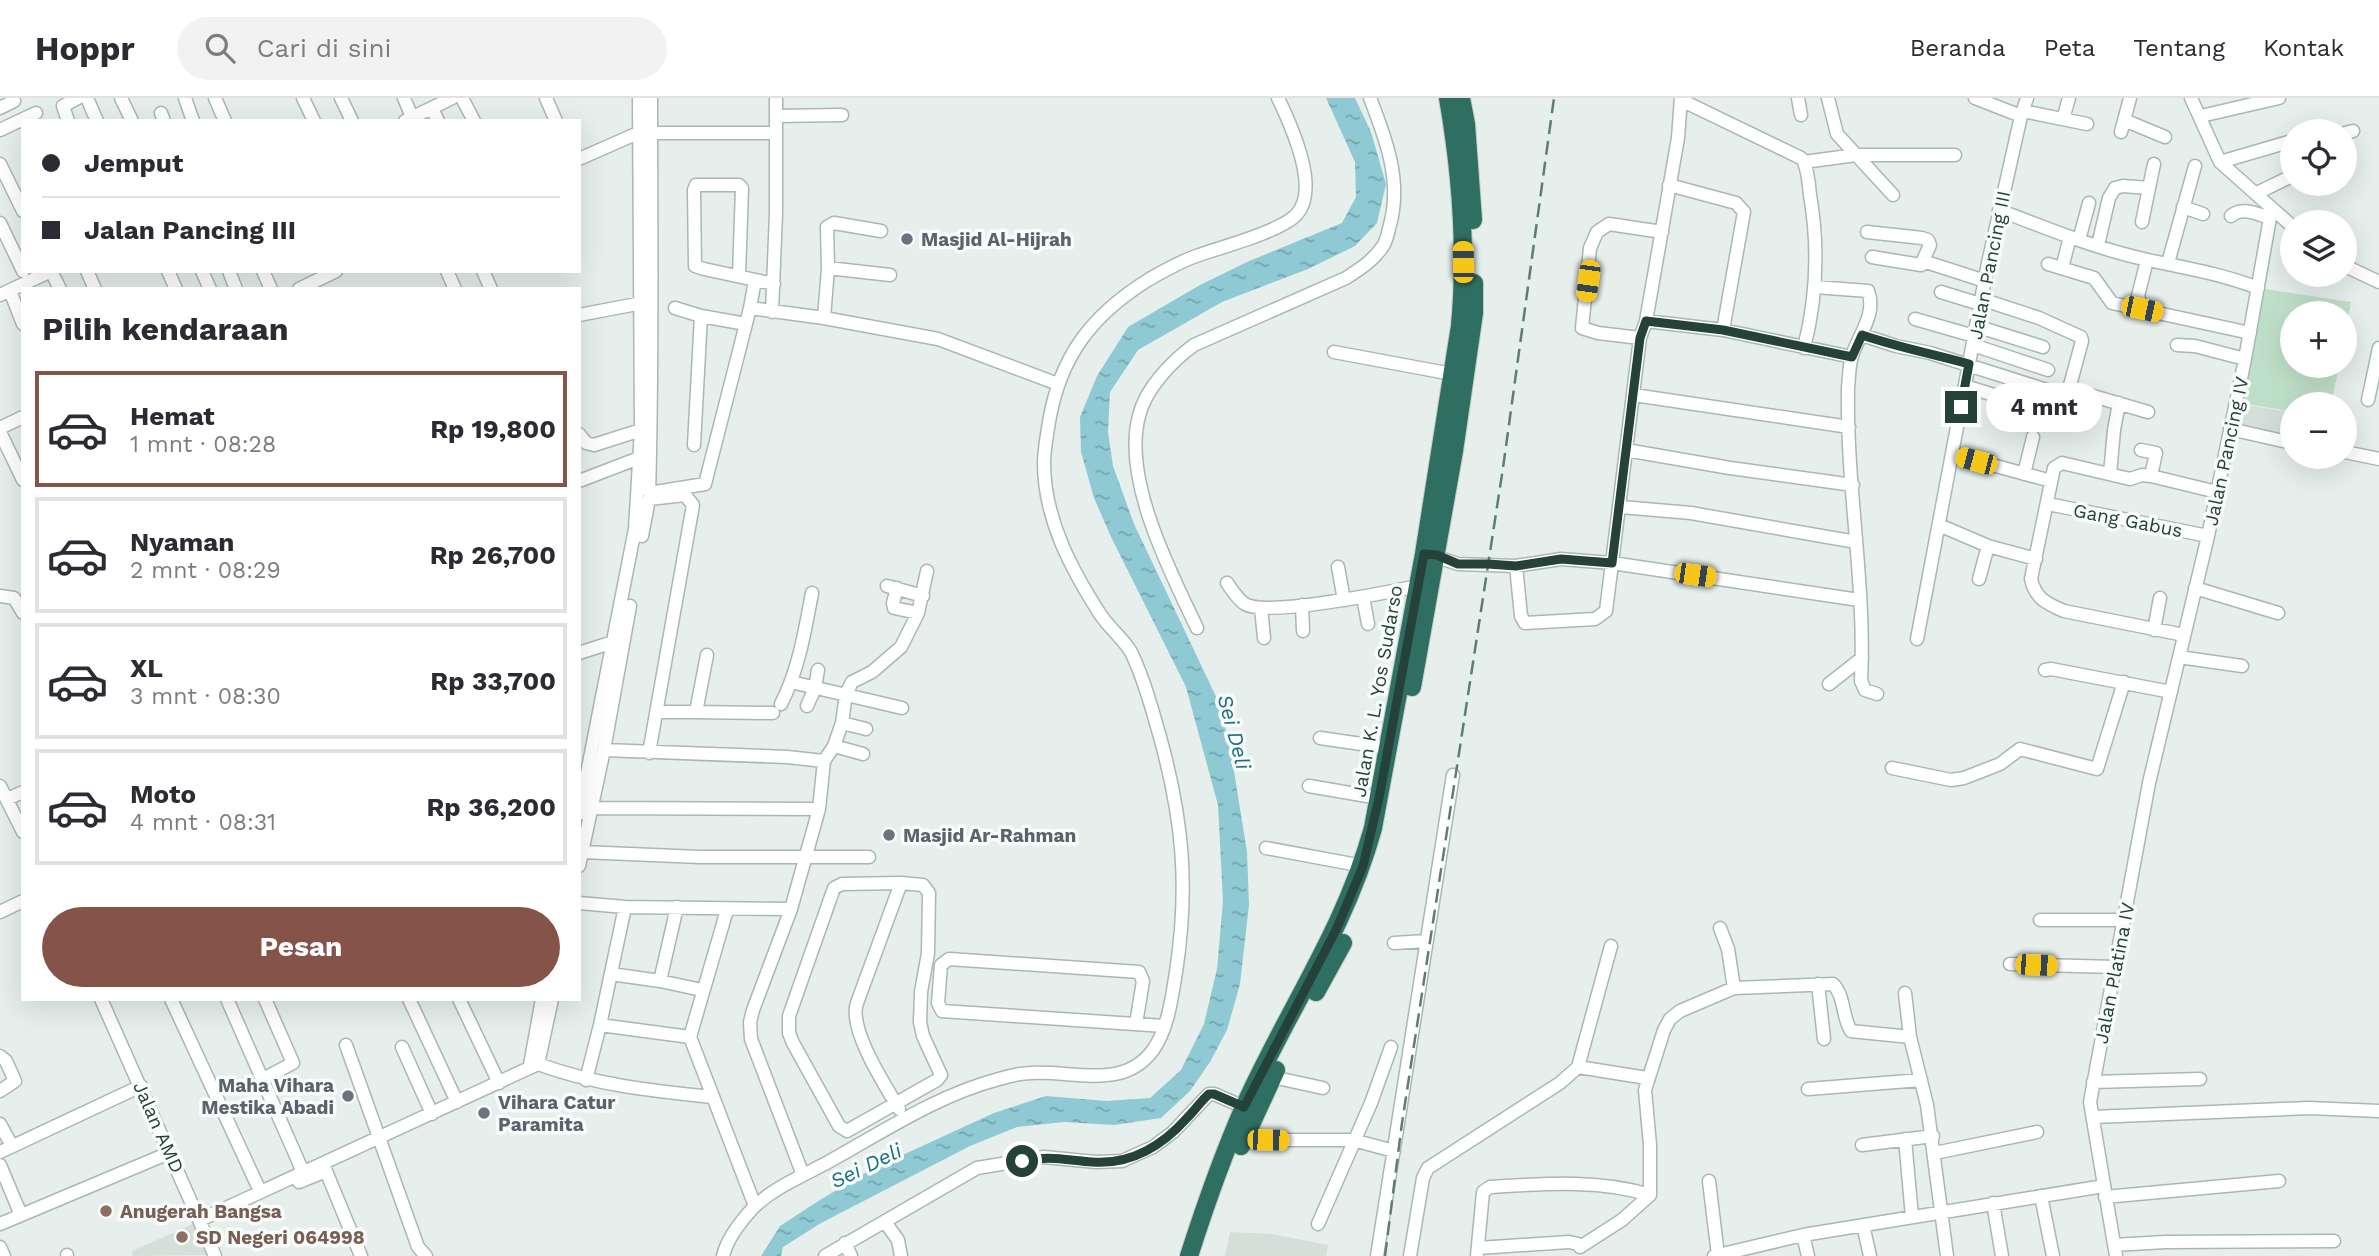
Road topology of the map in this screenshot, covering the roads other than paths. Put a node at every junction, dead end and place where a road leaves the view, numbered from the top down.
1 (78, 98) edge
2 (87, 98) edge
3 (121, 98) edge
4 (185, 98) edge
5 (215, 98) edge
6 (303, 98) edge
7 (341, 98) edge
8 (404, 98) edge
9 (452, 98) edge
10 (462, 98) edge
11 (547, 98) edge
12 (639, 98) edge
13 (651, 98) edge
14 (776, 98) edge
15 (1278, 98) edge
16 (1370, 98) edge
17 (1448, 98) edge
18 (1461, 98) edge
19 (1798, 98) edge
20 (1828, 98) edge
21 (2069, 98) edge
22 (2130, 98) edge
23 (2191, 98) edge
24 (2279, 98) edge
25 (15, 99) edge
26 (1681, 99) edge
27 (1978, 100) edge
28 (0, 108) edge
29 (432, 108) junction
30 (2024, 108) edge
31 (36, 113) dead end
32 (842, 115) dead end
33 (1801, 115) dead end
34 (776, 116) junction
35 (2201, 116) junction
36 (23, 119) edge
37 (67, 119) edge
38 (96, 119) edge
39 (131, 119) edge
40 (192, 119) edge
41 (224, 119) edge
42 (313, 119) edge
43 (351, 119) edge
44 (409, 119) edge
45 (437, 119) edge
46 (473, 119) edge
47 (555, 119) edge
48 (2063, 119) junction
49 (21, 120) edge
50 (2087, 124) dead end
51 (0, 130) edge
52 (645, 133) junction
53 (776, 133) junction
54 (2165, 137) dead end
55 (2280, 144) edge
56 (1857, 155) junction
57 (1955, 155) dead end
58 (581, 158) edge
59 (1804, 162) junction
60 (2220, 162) junction
61 (0, 164) edge
62 (2154, 164) dead end
63 (2195, 166) dead end
64 (2280, 182) edge
65 (1669, 185) junction
66 (2149, 188) junction
67 (2257, 193) junction
68 (1893, 195) dead end
69 (2089, 203) dead end
70 (21, 207) edge
71 (2183, 207) junction
72 (1999, 211) junction
73 (2270, 213) junction
74 (2203, 214) dead end
75 (2231, 216) dead end
76 (2280, 219) edge
77 (2142, 222) dead end
78 (0, 223) edge
79 (881, 231) dead end
80 (1662, 232) junction
81 (1867, 232) dead end
82 (2075, 238) junction
83 (2098, 245) junction
84 (1872, 257) dead end
85 (2147, 260) junction
86 (1923, 261) junction
87 (2168, 263) junction
88 (2048, 264) dead end
89 (21, 267) edge
90 (828, 268) junction
91 (2062, 268) junction
92 (2357, 272) edge
93 (44, 273) edge
94 (333, 273) edge
95 (890, 275) dead end
96 (739, 276) junction
97 (26, 278) edge
98 (755, 280) junction
99 (1985, 281) junction
100 (2379, 282) edge
101 (774, 284) junction
102 (316, 285) edge
103 (1815, 286) junction
104 (2258, 288) junction
105 (1941, 292) dead end
106 (5, 293) edge
107 (1981, 302) junction
108 (642, 303) junction
109 (675, 308) dead end
110 (750, 308) junction
111 (2142, 309) junction
112 (772, 312) junction
113 (581, 315) edge
114 (701, 316) junction
115 (824, 318) junction
116 (1915, 319) dead end
117 (21, 321) edge
118 (1646, 321) junction
119 (746, 324) junction
120 (1723, 330) junction
121 (2250, 333) junction
122 (1862, 335) junction
123 (1974, 336) junction
124 (1640, 338) junction
125 (2177, 345) dead end
126 (2043, 347) dead end
127 (1804, 348) junction
128 (2379, 348) edge
129 (1334, 352) dead end
130 (1852, 357) junction
131 (2245, 359) junction
132 (1969, 364) junction
133 (2048, 370) dead end
134 (1452, 374) junction
135 (1058, 384) junction
136 (1965, 386) junction
137 (2070, 389) junction
138 (1634, 395) junction
139 (1997, 396) dead end
140 (2368, 400) dead end
141 (2119, 403) junction
142 (2148, 412) dead end
143 (21, 418) edge
144 (1, 425) edge
145 (1849, 427) junction
146 (2230, 429) junction
147 (641, 430) junction
148 (581, 437) edge
149 (2033, 437) dead end
150 (2280, 440) edge
151 (694, 445) dead end
152 (1626, 450) junction
153 (2141, 450) dead end
154 (1952, 454) junction
155 (2357, 454) edge
156 (639, 458) junction
157 (2379, 459) edge
158 (2024, 474) junction
159 (2110, 474) junction
160 (21, 475) edge
161 (2151, 476) junction
162 (581, 480) edge
163 (2051, 481) junction
164 (1853, 485) junction
165 (2217, 492) junction
166 (2048, 504) junction
167 (1621, 507) junction
168 (1939, 525) junction
169 (2208, 536) junction
170 (1856, 542) junction
171 (1988, 546) junction
172 (1430, 555) junction
173 (2036, 559) junction
174 (1612, 563) junction
175 (1516, 566) junction
176 (1338, 567) dead end
177 (928, 571) dead end
178 (1979, 579) dead end
179 (1227, 583) dead end
180 (1418, 586) junction
181 (2195, 588) junction
182 (812, 593) dead end
183 (0, 596) edge
184 (923, 596) junction
185 (1363, 597) junction
186 (2160, 598) dead end
187 (1344, 600) junction
188 (1859, 600) junction
189 (1302, 605) junction
190 (1261, 608) junction
191 (21, 610) edge
192 (918, 613) junction
193 (2278, 613) dead end
194 (1368, 624) dead end
195 (1197, 628) dead end
196 (2154, 630) junction
197 (1303, 631) dead end
198 (2184, 635) junction
199 (1264, 638) dead end
200 (1917, 639) dead end
201 (613, 642) junction
202 (581, 652) edge
203 (707, 655) dead end
204 (2179, 657) junction
205 (1862, 658) junction
206 (2242, 666) dead end
207 (818, 670) dead end
208 (2045, 670) dead end
209 (791, 682) junction
210 (2124, 682) junction
211 (1829, 684) dead end
212 (815, 688) junction
213 (2171, 692) junction
214 (846, 694) junction
215 (1877, 694) dead end
216 (807, 705) dead end
217 (902, 708) dead end
218 (657, 712) junction
219 (696, 712) junction
220 (842, 723) junction
221 (866, 729) dead end
222 (1320, 738) dead end
223 (834, 746) junction
224 (1388, 748) junction
225 (604, 750) junction
226 (649, 752) junction
227 (863, 754) dead end
228 (824, 761) junction
229 (1892, 768) dead end
230 (1453, 775) dead end
231 (1309, 786) dead end
232 (21, 792) edge
233 (3, 794) edge
234 (1379, 798) junction
235 (819, 809) junction
236 (585, 811) edge
237 (21, 828) edge
238 (1266, 848) dead end
239 (582, 852) junction
240 (581, 857) edge
241 (869, 857) dead end
242 (805, 858) junction
243 (1363, 866) junction
244 (901, 883) junction
245 (21, 902) edge
246 (581, 903) edge
247 (625, 907) junction
248 (677, 907) junction
249 (727, 909) junction
250 (791, 909) junction
251 (0, 912) edge
252 (2040, 920) dead end
253 (2124, 920) junction
254 (1720, 928) dead end
255 (1427, 941) junction
256 (1394, 943) dead end
257 (1611, 946) dead end
258 (2010, 964) dead end
259 (2115, 967) junction
260 (611, 974) junction
261 (660, 981) junction
262 (1818, 984) junction
263 (1734, 988) junction
264 (702, 990) junction
265 (1905, 993) dead end
266 (102, 1001) edge
267 (172, 1001) edge
268 (228, 1001) edge
269 (266, 1001) edge
270 (409, 1001) edge
271 (460, 1001) edge
272 (542, 1001) edge
273 (551, 1001) edge
274 (1136, 1024) junction
275 (600, 1025) junction
276 (1164, 1026) junction
277 (690, 1037) junction
278 (1910, 1037) junction
279 (1824, 1039) dead end
280 (346, 1045) dead end
281 (402, 1047) dead end
282 (1391, 1048) dead end
283 (0, 1056) edge
284 (534, 1066) junction
285 (1578, 1067) junction
286 (1272, 1077) junction
287 (1647, 1078) junction
288 (2200, 1079) dead end
289 (261, 1080) junction
290 (586, 1080) junction
291 (1921, 1080) junction
292 (2093, 1082) junction
293 (499, 1083) junction
294 (141, 1086) junction
295 (1323, 1088) dead end
296 (1808, 1089) dead end
297 (0, 1091) edge
298 (712, 1097) junction
299 (457, 1102) junction
300 (896, 1103) junction
301 (1244, 1107) junction
302 (2379, 1111) edge
303 (432, 1114) junction
304 (2092, 1117) junction
305 (906, 1119) junction
306 (0, 1124) edge
307 (2037, 1132) dead end
308 (378, 1136) junction
309 (1933, 1136) junction
310 (1905, 1139) junction
311 (1244, 1140) junction
312 (1353, 1140) junction
313 (1862, 1144) dead end
314 (6, 1149) edge
315 (1394, 1151) junction
316 (169, 1153) junction
317 (1935, 1153) junction
318 (0, 1165) edge
319 (803, 1175) junction
320 (301, 1177) junction
321 (1709, 1181) dead end
322 (2279, 1181) dead end
323 (260, 1191) junction
324 (2104, 1191) junction
325 (1650, 1195) junction
326 (2041, 1196) junction
327 (1993, 1203) junction
328 (755, 1206) junction
329 (1209, 1213) junction
330 (1943, 1213) junction
331 (21, 1215) junction
332 (1912, 1217) junction
333 (200, 1220) junction
334 (884, 1222) junction
335 (0, 1224) edge
336 (1318, 1224) dead end
337 (1863, 1225) junction
338 (1803, 1235) junction
339 (2334, 1241) dead end
340 (845, 1243) junction
341 (0, 1247) edge
342 (1764, 1250) edge
343 (2115, 1251) edge
344 (1478, 1252) edge
345 (1580, 1252) edge
346 (1716, 1255) edge
347 (4, 1256) edge
348 (215, 1256) edge
349 (361, 1256) edge
350 (426, 1256) edge
351 (723, 1256) edge
352 (825, 1256) edge
353 (851, 1256) edge
354 (901, 1256) edge
355 (1189, 1256) edge
356 (1200, 1256) edge
357 (1377, 1256) edge
358 (1410, 1256) edge
359 (1808, 1256) edge
360 (1870, 1256) edge
361 (1947, 1256) edge
362 (2002, 1256) edge
363 (2053, 1256) edge

1 - 37 street
2 - 38 street
3 - 39 street
4 - 40 street
5 - 41 street
6 - 42 street
7 - 43 street
8 - 44 street
9 - 29 street
10 - 46 street
11 - 47 street
12 - 52 street
13 - 52 street
14 - 34 street
15 - 135 street
16 - 195 street
17 - 134 highway, Jalan K. L. Yos Sudarso
18 - 172 highway, Jalan K. L. Yos Sudarso
19 - 33 street
20 - 56 street
21 - 48 street
22 - 54 street
23 - 35 street
24 - 35 street
25 - 28 street
26 - 59 street
26 - 65 street
27 - 30 street
29 - 44 street
29 - 45 street
30 - 48 street
30 - 72 street, Jalan Pancing III
31 - 36 street
32 - 34 street
34 - 53 street
35 - 60 street
48 - 50 street
49 - 51 street
52 - 53 street
52 - 58 street
52 - 108 street
52 - 119 street
53 - 101 street
55 - 60 street
56 - 57 street
56 - 59 street
56 - 68 street
59 - 103 street
60 - 67 street
61 - 70 street
62 - 66 street
63 - 71 street
64 - 67 street
65 - 80 street
65 - 120 street
66 - 77 street
66 - 83 street
67 - 73 street
69 - 82 street
71 - 74 street
71 - 87 street
72 - 82 street
72 - 99 street, Jalan Pancing III
73 - 75 street
73 - 76 street
73 - 104 street, Jalan Pancing IV
78 - 89 street
79 - 90 street
80 - 118 street
80 - 124 street
81 - 86 street
82 - 83 street
82 - 91 street
83 - 85 street
84 - 86 street
85 - 87 street
85 - 111 street
86 - 99 street
87 - 104 street
88 - 91 street
90 - 95 street
90 - 115 street
91 - 111 street
92 - 100 street
93 - 97 street
94 - 102 street
96 - 96 street
96 - 98 street
97 - 106 street
98 - 101 street
98 - 110 street
99 - 107 street, Jalan Pancing III
101 - 112 street
103 - 122 street
103 - 127 street
104 - 121 street, Jalan Pancing IV
105 - 107 street
106 - 117 street
107 - 123 street, Jalan Pancing III
107 - 137 street
108 - 113 street
108 - 147 street
109 - 114 street
110 - 112 street
110 - 119 street
111 - 121 street
112 - 115 street
114 - 119 street
114 - 151 street
115 - 135 street
116 - 123 street
118 - 120 street
118 - 124 street
120 - 127 street
121 - 131 street, Jalan Pancing IV
122 - 130 street
122 - 132 street
123 - 126 street
123 - 132 street, Jalan Pancing III
123 - 133 street
124 - 138 street
125 - 131 street
127 - 130 street
128 - 140 street
129 - 134 street
130 - 145 street
131 - 146 street, Jalan Pancing IV
132 - 136 street, Jalan Pancing III
132 - 137 street
134 - 172 highway, Jalan K. L. Yos Sudarso
135 - 276 street
136 - 139 street
136 - 154 street, Jalan Pancing III
137 - 141 street
138 - 145 street
138 - 152 street
141 - 142 street
141 - 159 street
143 - 144 street
144 - 160 street
145 - 164 street
146 - 150 street
146 - 165 street, Jalan Pancing IV
147 - 148 street
147 - 156 street
149 - 158 street
152 - 164 street
152 - 167 street
153 - 161 street
154 - 158 street
154 - 168 street, Jalan Pancing III
155 - 157 street
156 - 162 street
156 - 201 street
158 - 163 street
159 - 161 street
159 - 163 street
161 - 165 street
163 - 166 street
164 - 170 street
165 - 169 street, Jalan Pancing IV
166 - 169 street, Gang Gabus
166 - 173 street
167 - 170 street
167 - 174 street
168 - 171 street
168 - 200 street, Jalan Pancing III
169 - 181 street, Jalan Pancing IV
170 - 188 street
171 - 173 street
171 - 178 street
172 - 175 street
172 - 180 highway, Jalan K. L. Yos Sudarso
172 - 286 highway, Jalan K. L. Yos Sudarso
173 - 196 street
174 - 175 street
174 - 175 street
174 - 188 street
176 - 187 street
177 - 184 street
179 - 190 street
180 - 185 street
180 - 224 highway, Jalan K. L. Yos Sudarso
181 - 193 street
181 - 198 street, Jalan Pancing IV
182 - 209 street
183 - 191 street
184 - 192 street
184 - 192 street
185 - 187 street
185 - 194 street
186 - 196 street
187 - 189 street
188 - 205 street
189 - 190 street
189 - 197 street
190 - 199 street
192 - 214 street
196 - 198 street
198 - 204 street, Jalan Pancing IV
201 - 202 street
201 - 236 street
203 - 219 street
204 - 206 street
204 - 213 street, Jalan Pancing IV
205 - 211 street
205 - 215 street
207 - 212 street
208 - 210 street
209 - 212 street
209 - 219 street
210 - 213 street
210 - 229 street
212 - 214 street
212 - 216 street
213 - 253 street, Jalan Platina IV
214 - 217 street
214 - 220 street
218 - 219 street
218 - 225 street
218 - 226 street
220 - 221 street
220 - 223 street
222 - 224 street
223 - 227 street
223 - 228 street
224 - 234 highway, Jalan K. L. Yos Sudarso
225 - 226 street
225 - 236 street
226 - 228 street
228 - 235 street
230 - 255 street
231 - 234 street
232 - 233 street
233 - 237 street
234 - 243 highway, Jalan K. L. Yos Sudarso
235 - 236 street
235 - 242 street
236 - 239 street
238 - 243 street
239 - 240 street
239 - 242 street
241 - 242 street
242 - 250 street
243 - 301 highway, Jalan K. L. Yos Sudarso
244 - 300 street
244 - 300 street
244 - 300 street
245 - 251 street
246 - 247 street
247 - 248 street
247 - 260 street
248 - 249 street
248 - 261 street
249 - 250 street
249 - 264 street
250 - 319 street
252 - 253 street
253 - 259 street, Jalan Platina IV
254 - 263 street
255 - 256 street
255 - 315 street
257 - 285 street
258 - 259 street
259 - 292 street, Jalan Platina IV
260 - 261 street
260 - 275 street
261 - 264 street
262 - 263 street
262 - 278 street
262 - 279 street
263 - 287 street
264 - 277 street
265 - 278 street
266 - 294 street, Jalan AMD
267 - 323 street
268 - 289 street
269 - 289 street
270 - 299 street
271 - 293 street
272 - 284 street
273 - 284 street
274 - 274 street
274 - 276 street
275 - 277 street
275 - 290 street
276 - 305 street
277 - 298 street
278 - 291 street
280 - 308 street
281 - 303 street
282 - 312 street
283 - 297 street
284 - 290 street
284 - 293 street
285 - 287 street
285 - 358 street
286 - 295 street
286 - 311 highway, Jalan K. L. Yos Sudarso
287 - 325 street
288 - 292 street
289 - 320 street
290 - 298 street
291 - 296 street
291 - 309 street
292 - 304 street, Jalan Platina IV
293 - 299 street
294 - 314 street
294 - 316 street, Jalan AMD
298 - 328 street
299 - 303 street
300 - 305 street
301 - 329 highway, Jalan K. L. Yos Sudarso
301 - 334 street
302 - 304 street
303 - 308 street
304 - 324 street, Jalan Platina IV
305 - 319 street
306 - 314 street
307 - 317 street
308 - 320 street
308 - 350 street
309 - 310 street
309 - 317 street
310 - 313 street
310 - 332 street
311 - 312 street
311 - 329 highway, Jalan K. L. Yos Sudarso
312 - 315 street
312 - 336 street
315 - 357 street
316 - 331 street
316 - 333 street, Jalan AMD
317 - 330 street
318 - 331 street
319 - 328 street
320 - 323 street
320 - 349 street
321 - 346 street
322 - 324 street
323 - 333 street
324 - 326 street
324 - 343 street, Jalan Platina IV
325 - 344 street
325 - 345 street
326 - 327 street
326 - 363 street
327 - 330 street
327 - 362 street
328 - 351 street
329 - 355 highway, Jalan K. L. Yos Sudarso
329 - 356 highway, Jalan K. L. Yos Sudarso
330 - 332 street
330 - 361 street
331 - 335 street
332 - 337 street
333 - 348 street, Jalan AMD
334 - 340 street
334 - 354 street
337 - 338 street
337 - 360 street
338 - 342 street
338 - 359 street
339 - 343 street
340 - 352 street
340 - 353 street
341 - 347 street
342 - 346 street
344 - 345 street

